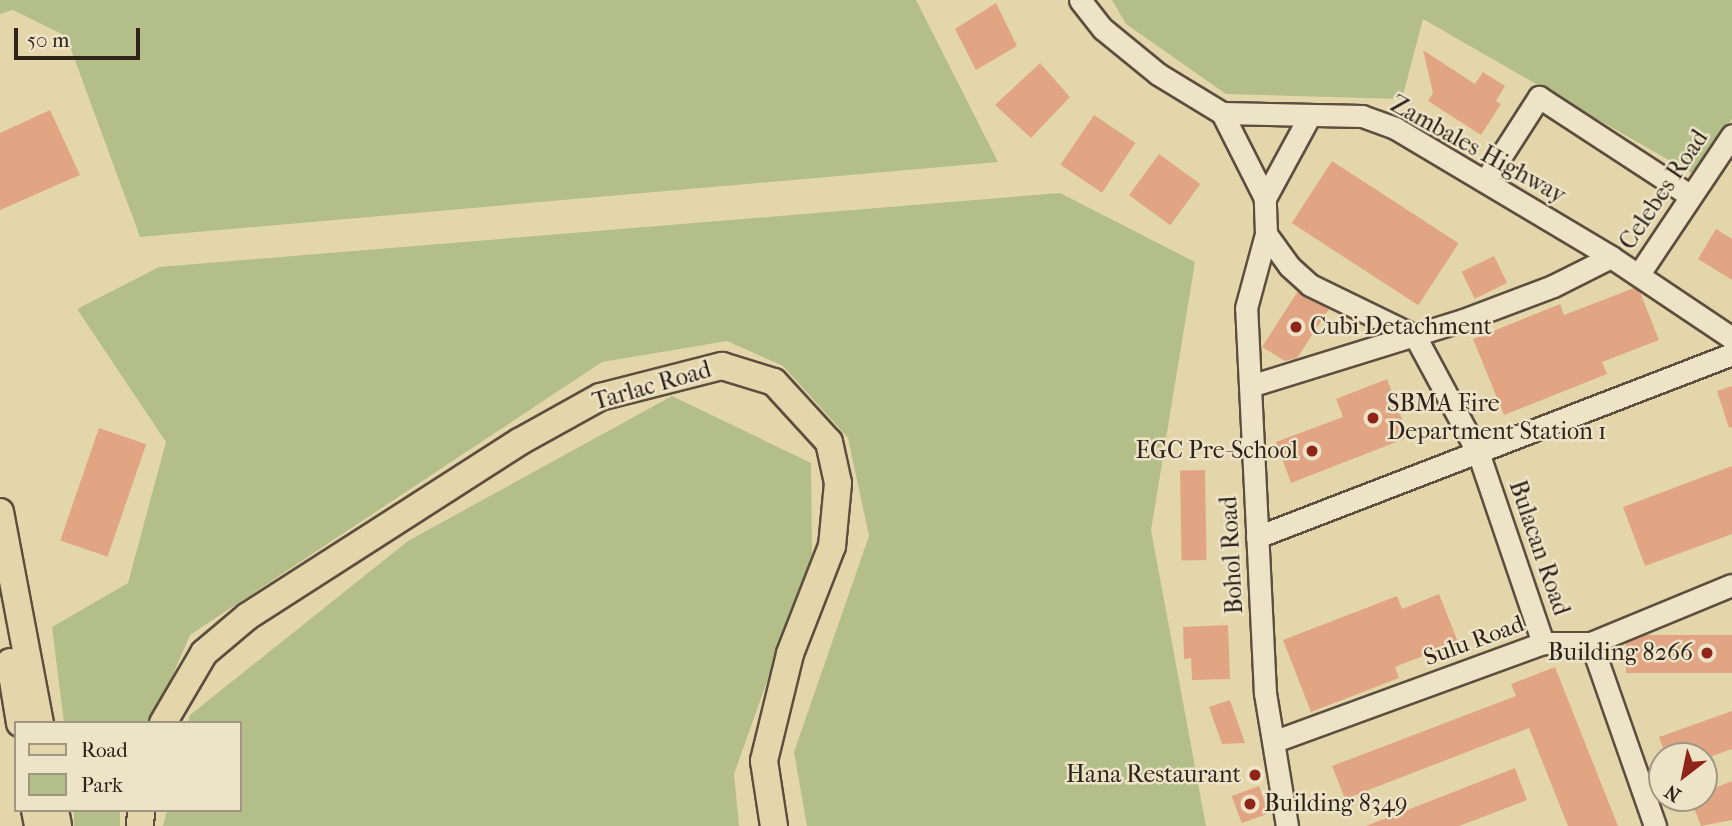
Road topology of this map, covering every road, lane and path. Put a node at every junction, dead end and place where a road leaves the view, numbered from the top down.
1 (1080, 0) edge
2 (1222, 113) junction
3 (1310, 115) junction
4 (1732, 135) edge
5 (1485, 181) junction
6 (1691, 196) junction
7 (1265, 198) junction
8 (1266, 234) junction
9 (1611, 257) junction
10 (1639, 274) junction
11 (1415, 336) junction
12 (1732, 338) edge
13 (1732, 354) edge
14 (1250, 386) junction
15 (1479, 455) junction
16 (0, 512) edge
17 (1257, 537) junction
18 (1732, 585) edge
19 (5, 587) edge
20 (1543, 643) junction
21 (1591, 643) junction
22 (0, 673) edge
23 (18, 711) edge
24 (39, 721) edge
25 (164, 721) edge
26 (1275, 741) junction
27 (774, 826) edge
28 (1287, 826) edge
29 (1655, 826) edge

1 - 2 street
2 - 3 street, Zambales Highway
2 - 7 street, Bohol Road
3 - 5 street, Zambales Highway
3 - 7 street
4 - 6 street, Celebes Road
5 - 6 street
5 - 9 street, Zambales Highway
6 - 10 street, Celebes Road
7 - 8 street, Bohol Road
8 - 11 street
8 - 14 street, Bohol Road
9 - 10 street, Zambales Highway
9 - 11 street
10 - 12 street, Zambales Highway
11 - 14 street
11 - 15 street, Bulacan Road
13 - 15 street
14 - 17 street, Bohol Road
15 - 17 street
15 - 20 street, Bulacan Road
16 - 19 main road
17 - 26 street, Bohol Road
18 - 21 street, Sulu Road
19 - 23 main road
19 - 24 main road
20 - 21 street, Sulu Road
20 - 26 street, Sulu Road
21 - 29 street
22 - 23 main road
25 - 27 main road, Tarlac Road
26 - 28 street, Bohol Road

